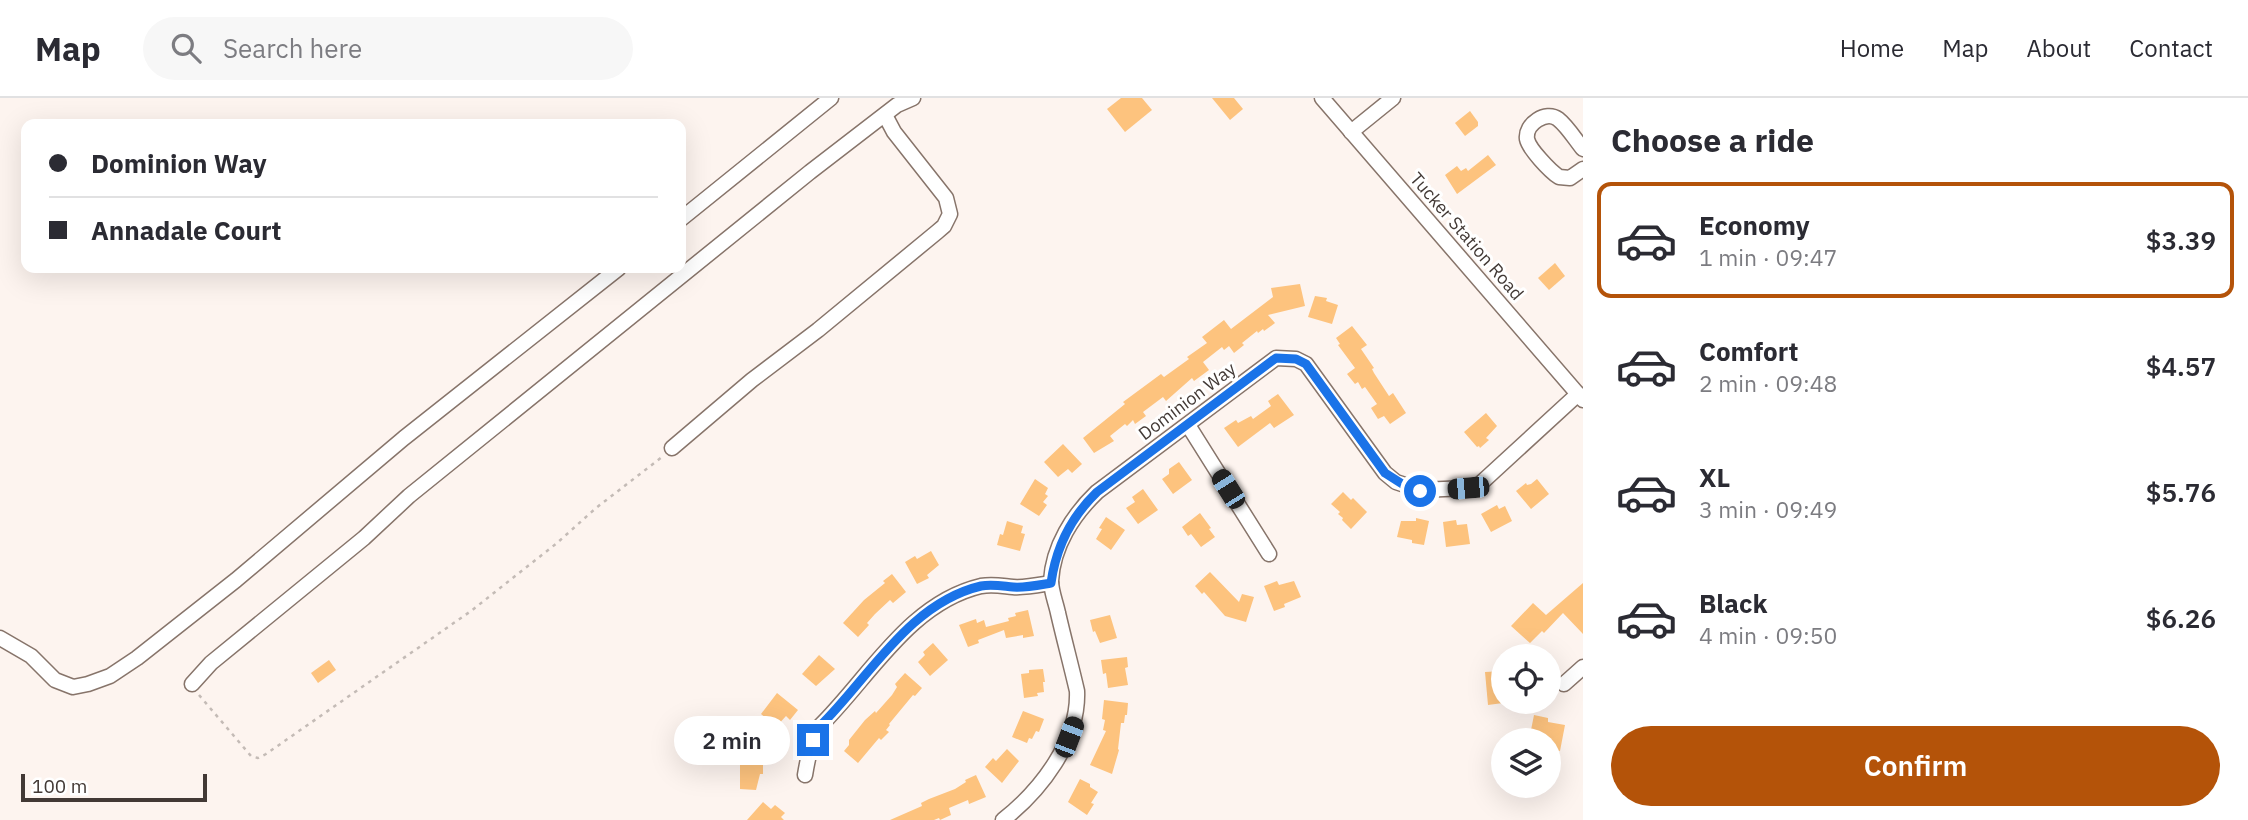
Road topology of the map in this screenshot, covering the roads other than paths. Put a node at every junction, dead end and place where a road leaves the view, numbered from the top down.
1 (831, 98) edge
2 (913, 98) edge
3 (1322, 98) edge
4 (1392, 98) edge
5 (884, 115) junction
6 (1352, 132) junction
7 (1583, 149) edge
8 (1583, 169) edge
9 (686, 215) edge
10 (686, 272) edge
11 (613, 273) edge
12 (685, 273) edge
13 (1581, 397) edge
14 (1188, 425) junction
15 (672, 448) road end
16 (1269, 554) dead end
17 (1051, 583) junction
18 (0, 638) edge
19 (1583, 667) edge
20 (192, 684) road end
21 (1564, 684) dead end
22 (805, 775) dead end
23 (1003, 820) edge

1 - 9 street
2 - 5 street
3 - 6 street, Tucker Station Road
4 - 6 street
5 - 10 street
5 - 15 street
6 - 13 street, Tucker Station Road
7 - 8 street
11 - 18 street
12 - 20 street
13 - 14 street, Dominion Way
14 - 16 street
14 - 17 street, Dominion Way
17 - 22 street
17 - 23 street, Dominion Way
19 - 21 street

